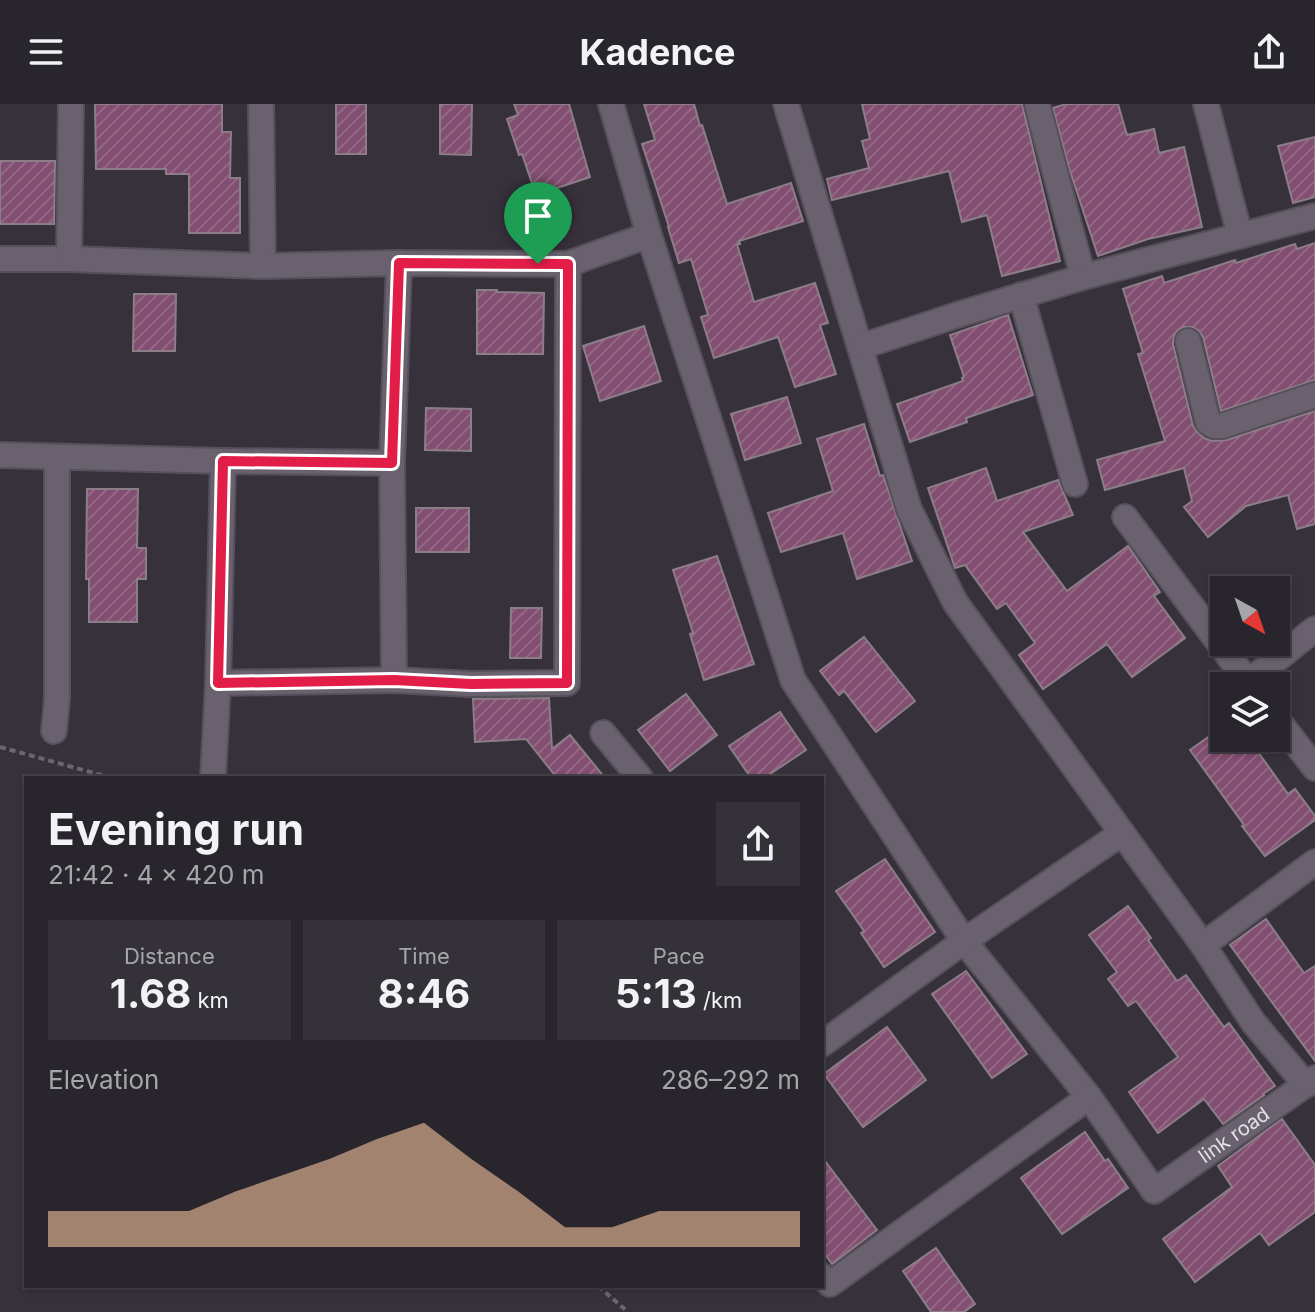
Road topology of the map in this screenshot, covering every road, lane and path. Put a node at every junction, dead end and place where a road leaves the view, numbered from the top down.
1 (71, 104) edge
2 (261, 104) edge
3 (611, 104) edge
4 (786, 104) edge
5 (1037, 104) edge
6 (1206, 104) edge
7 (1315, 216) edge
8 (649, 235) junction
9 (1240, 236) junction
10 (0, 259) edge
11 (69, 259) junction
12 (399, 263) junction
13 (568, 264) junction
14 (263, 266) junction
15 (1083, 277) junction
16 (1021, 295) junction
17 (1188, 341) dead end
18 (860, 347) junction
19 (1313, 404) edge
20 (0, 455) edge
21 (57, 457) junction
22 (223, 461) junction
23 (392, 463) junction
24 (1075, 484) dead end
25 (1125, 517) dead end
26 (1315, 629) edge
27 (1240, 672) edge
28 (1263, 672) edge
29 (394, 680) junction
30 (218, 683) junction
31 (54, 731) dead end
32 (603, 733) dead end
33 (1290, 736) edge
34 (0, 747) edge
35 (1315, 768) edge
36 (105, 776) edge
37 (213, 776) edge
38 (638, 776) edge
39 (1122, 833) junction
40 (1315, 862) edge
41 (964, 941) junction
42 (1203, 945) junction
43 (824, 1037) edge
44 (1311, 1082) edge
45 (1089, 1097) junction
46 (824, 1278) edge
47 (600, 1288) edge
48 (628, 1312) edge

1 - 11 street
2 - 14 street
3 - 8 street
4 - 18 street
5 - 15 street
6 - 9 street
7 - 9 street
8 - 13 street
8 - 41 street
9 - 15 street
10 - 11 street
11 - 14 street
12 - 13 street
12 - 14 street
12 - 23 street
13 - 29 street
15 - 16 street
16 - 18 street
16 - 24 street
17 - 19 street
18 - 39 street
20 - 21 street
21 - 22 street
21 - 31 street
22 - 23 street
22 - 30 street
23 - 29 street
25 - 27 street
26 - 28 street
29 - 30 street
30 - 37 street
32 - 38 street
33 - 35 street
34 - 36 path
39 - 41 street
39 - 42 street
40 - 42 street
41 - 43 street
41 - 45 street
42 - 44 street
44 - 45 street, link road
45 - 46 street
47 - 48 path

